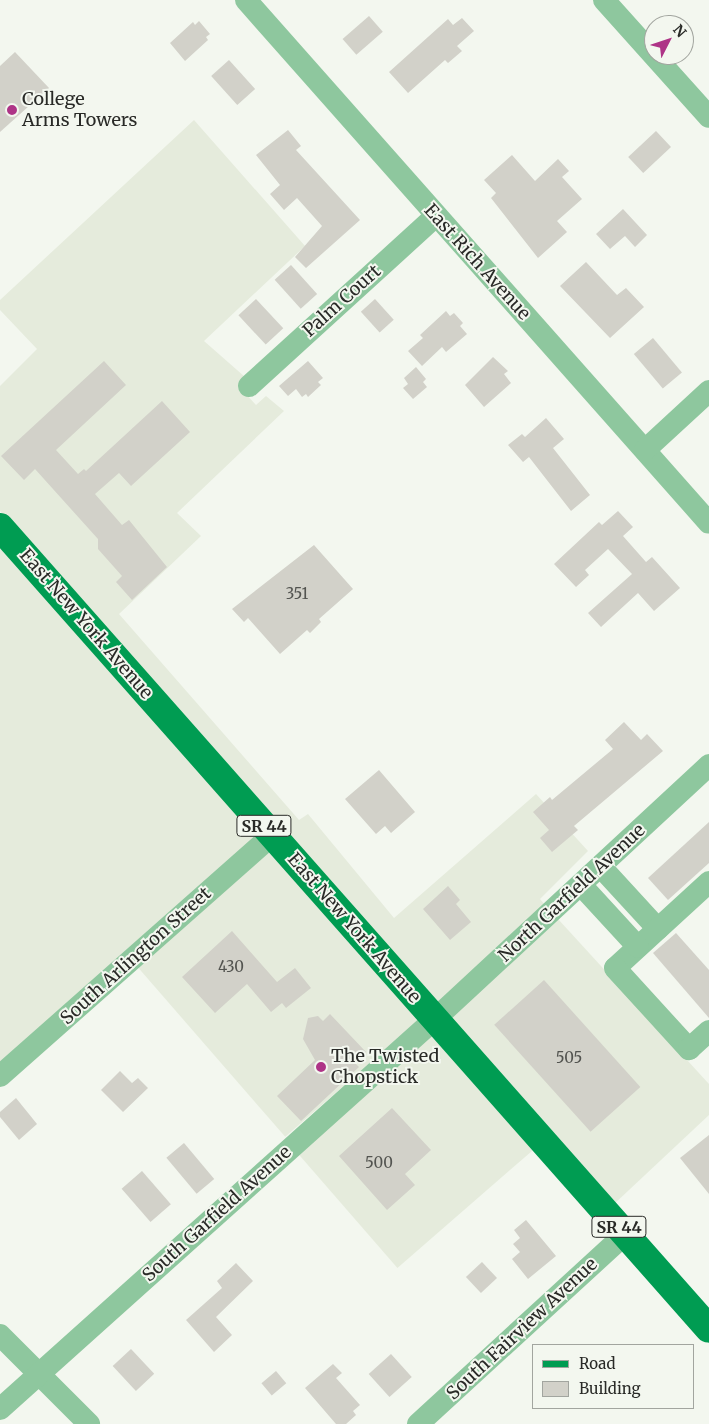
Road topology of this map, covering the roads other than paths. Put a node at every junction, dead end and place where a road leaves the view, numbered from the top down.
1 (246, 0) edge
2 (604, 0) edge
3 (709, 116) edge
4 (436, 216) junction
5 (249, 386) dead end
6 (709, 391) edge
7 (645, 450) junction
8 (709, 523) edge
9 (0, 527) edge
10 (709, 765) edge
11 (272, 835) junction
12 (601, 867) junction
13 (709, 882) edge
14 (581, 885) junction
15 (658, 929) junction
16 (638, 947) junction
17 (435, 1020) junction
18 (709, 1031) edge
19 (0, 1076) edge
20 (625, 1234) junction
21 (709, 1329) edge
22 (0, 1335) edge
23 (40, 1372) junction
24 (0, 1409) edge
25 (89, 1424) edge
26 (418, 1424) edge

1 - 4 street, East Rich Avenue
2 - 3 street
4 - 5 street, Palm Court
4 - 7 street, East Rich Avenue
6 - 7 street
7 - 8 street, East Rich Avenue
9 - 11 main road, East New York Avenue / SR 44
10 - 12 street, North Garfield Avenue
11 - 17 main road, East New York Avenue / SR 44
11 - 19 street, South Arlington Street
12 - 14 street, North Garfield Avenue
12 - 15 street
13 - 15 street
14 - 16 street
14 - 17 street, North Garfield Avenue
15 - 16 street
16 - 18 street
17 - 20 main road, East New York Avenue / SR 44
17 - 23 street, South Garfield Avenue
20 - 21 main road, East New York Avenue / SR 44
20 - 26 street, South Fairview Avenue
22 - 23 street
23 - 24 street, South Garfield Avenue
23 - 25 street

